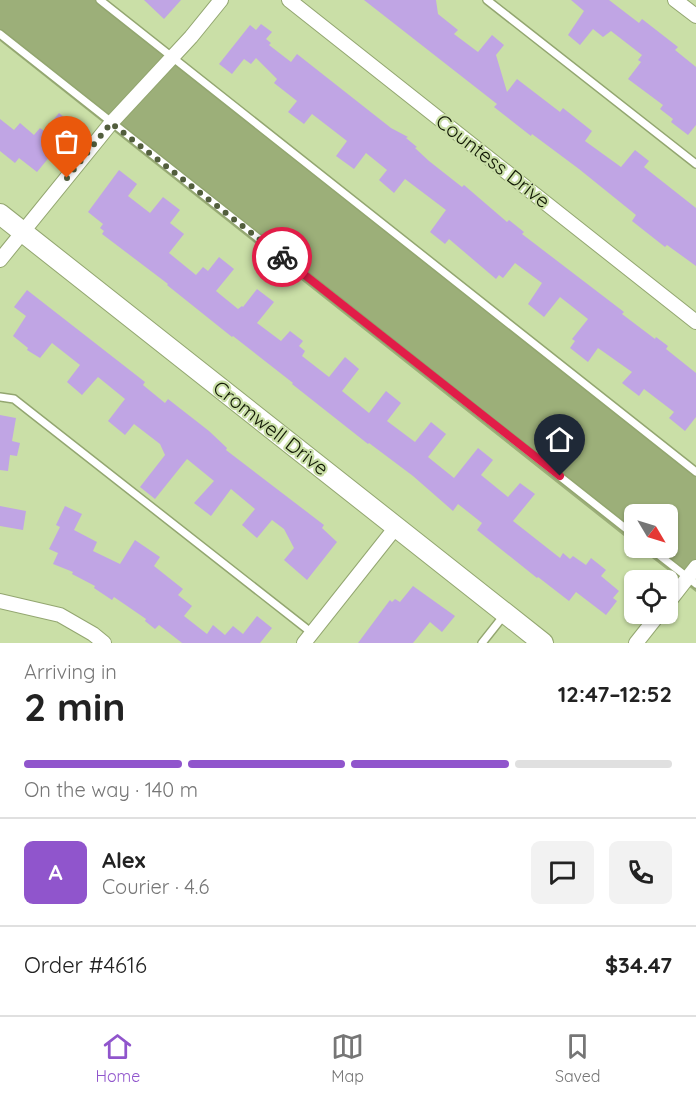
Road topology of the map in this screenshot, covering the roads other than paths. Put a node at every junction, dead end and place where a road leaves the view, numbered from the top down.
1 (100, 0) edge
2 (221, 0) edge
3 (289, 0) edge
4 (487, 0) edge
5 (675, 0) edge
6 (696, 16) edge
7 (0, 34) edge
8 (172, 57) junction
9 (111, 123) junction
10 (696, 164) edge
11 (0, 214) edge
12 (23, 232) junction
13 (0, 260) edge
14 (696, 322) edge
15 (0, 397) edge
16 (696, 472) edge
17 (396, 527) junction
18 (624, 527) edge
19 (665, 558) edge
20 (693, 576) edge
21 (678, 592) edge
22 (0, 601) edge
23 (506, 614) junction
24 (651, 624) edge
25 (308, 638) edge
26 (104, 643) edge
27 (482, 643) edge
28 (543, 643) edge
29 (636, 643) edge

1 - 8 lane
2 - 8 street
3 - 14 street, Countess Drive
4 - 10 lane
5 - 6 street
7 - 9 lane
8 - 9 street
8 - 16 lane
9 - 12 street
9 - 18 lane
11 - 12 street, Cromwell Drive
12 - 13 street
12 - 17 street, Cromwell Drive
15 - 25 lane
17 - 23 street, Cromwell Drive
17 - 25 street
19 - 20 lane
20 - 21 street
22 - 26 street
23 - 27 lane
23 - 28 street, Cromwell Drive
24 - 29 street

